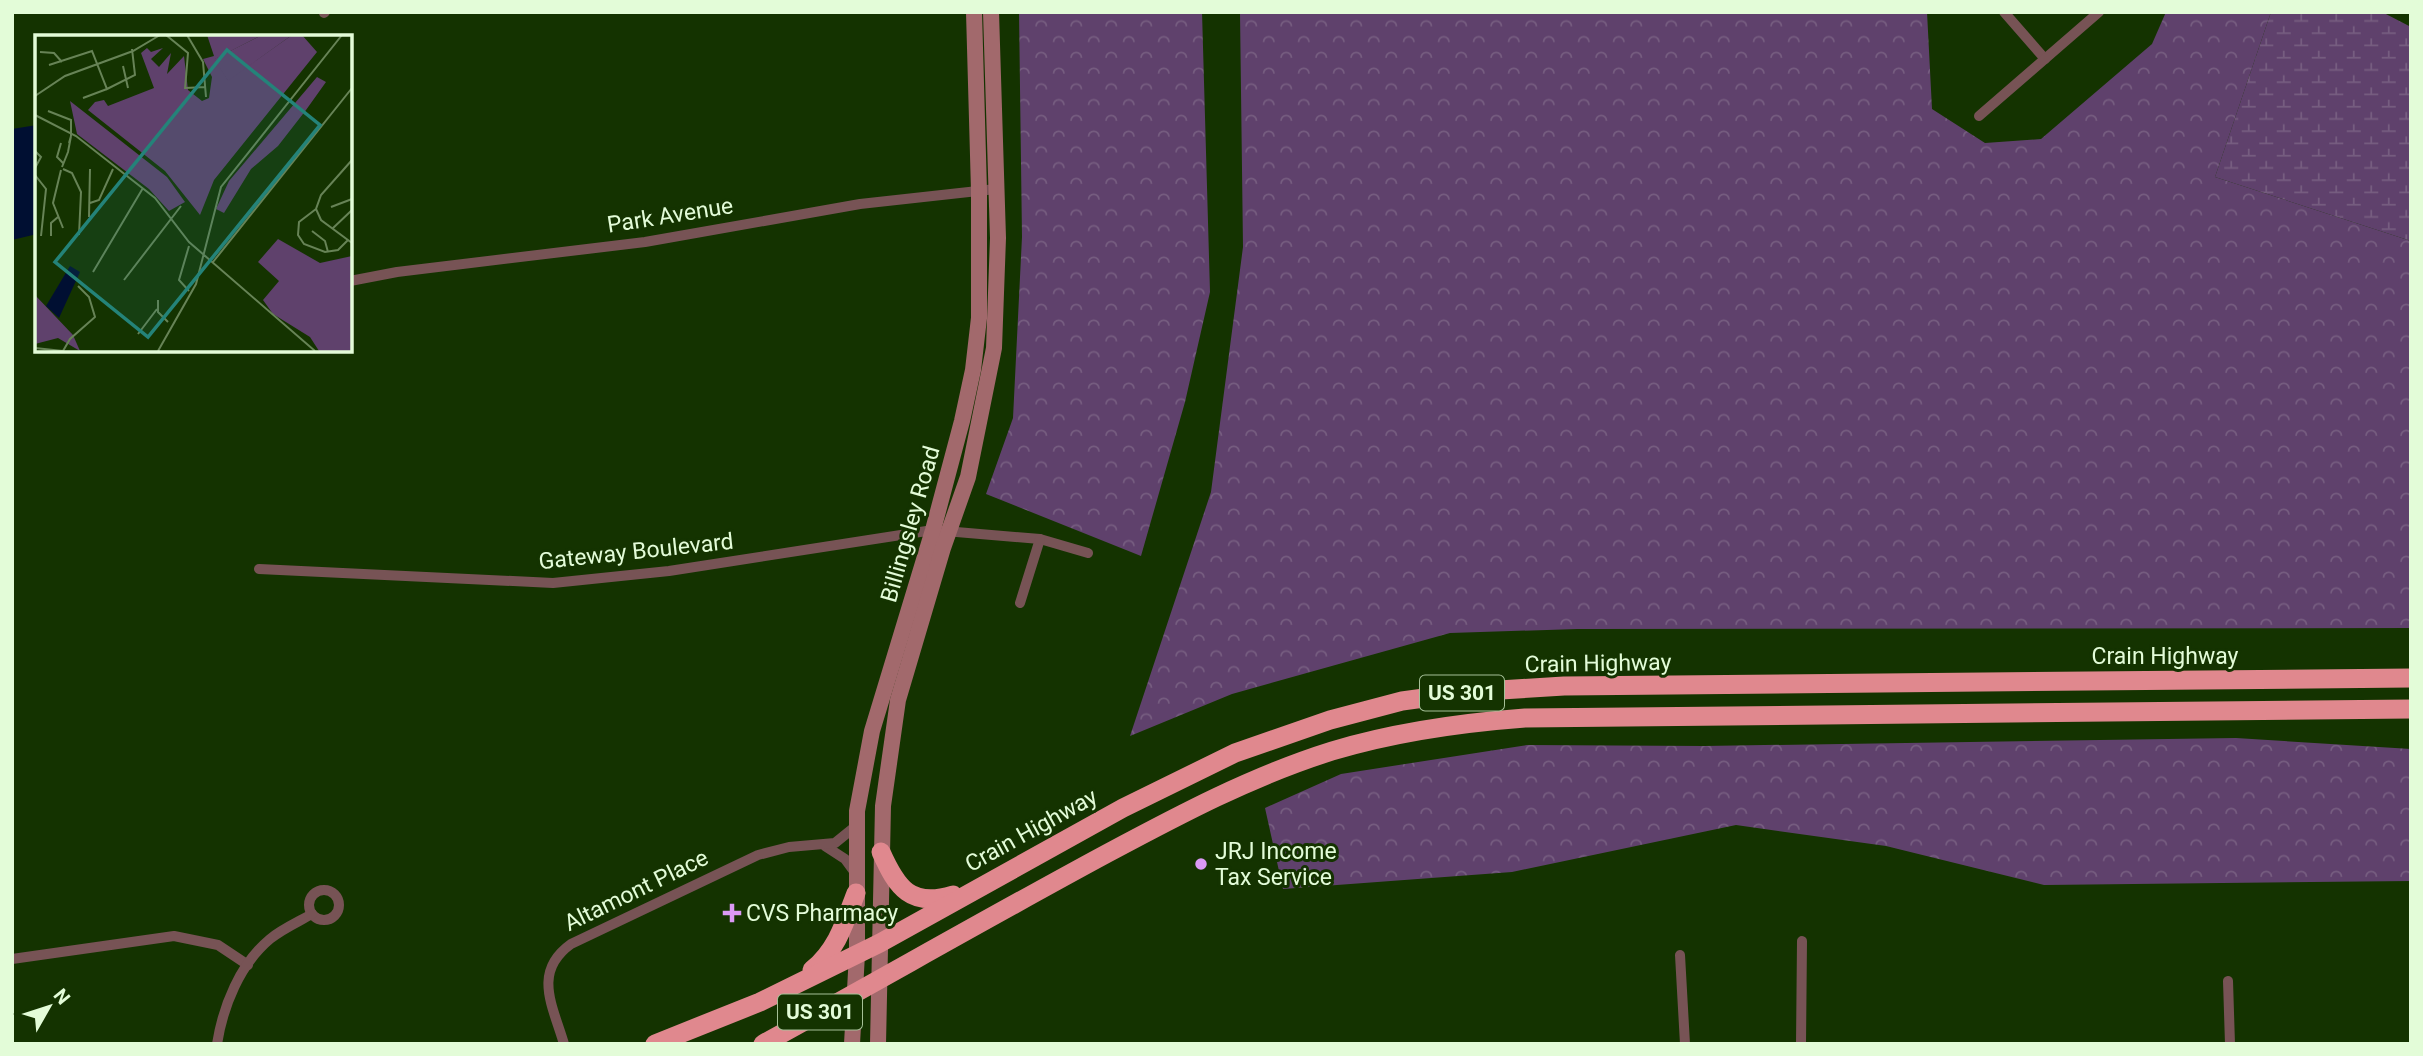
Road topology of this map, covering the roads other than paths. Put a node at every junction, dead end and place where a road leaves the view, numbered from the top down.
1 (974, 12) edge
2 (991, 12) edge
3 (2004, 12) edge
4 (2099, 12) edge
5 (2045, 59) junction
6 (1979, 116) dead end
7 (987, 190) junction
8 (352, 281) edge
9 (941, 530) junction
10 (1040, 539) junction
11 (1088, 553) dead end
12 (259, 569) dead end
13 (1020, 603) dead end
14 (2411, 678) edge
15 (2159, 681) junction
16 (2411, 709) edge
17 (2154, 713) junction
18 (856, 826) junction
19 (825, 846) junction
20 (881, 852) junction
21 (856, 884) junction
22 (974, 889) junction
23 (312, 914) dead end
24 (1802, 941) dead end
25 (880, 943) junction
26 (857, 954) junction
27 (1680, 955) dead end
28 (12, 959) edge
29 (247, 965) junction
30 (878, 979) junction
31 (2228, 981) dead end
32 (786, 990) junction
33 (854, 992) junction
34 (217, 1044) edge
35 (564, 1044) edge
36 (655, 1044) edge
37 (763, 1044) edge
38 (852, 1044) edge
39 (878, 1044) edge
40 (1685, 1044) edge
41 (1801, 1044) edge
42 (2230, 1044) edge

1 - 7 main road, Billingsley Road
2 - 7 main road, Billingsley Road
3 - 5 street
4 - 5 street
5 - 6 street
7 - 8 street, Park Avenue
7 - 9 main road, Billingsley Road
9 - 10 street, Gateway Boulevard
9 - 12 street, Gateway Boulevard
9 - 18 main road, Billingsley Road
9 - 20 main road, Billingsley Road
10 - 11 street, Gateway Boulevard
10 - 13 street
14 - 15 highway, Crain Highway / US 301
15 - 17 highway
15 - 22 highway, Crain Highway / US 301
16 - 17 highway, US 301
17 - 30 highway, US 301
18 - 19 street
18 - 21 main road, Billingsley Road
19 - 21 street
19 - 35 street, Altamont Place
20 - 22 highway
20 - 25 main road, Billingsley Road
21 - 26 main road, Billingsley Road
21 - 32 highway
22 - 25 highway, Crain Highway / US 301
23 - 29 street
24 - 41 street
25 - 26 highway, Crain Highway / US 301
25 - 30 main road, Billingsley Road
26 - 32 highway, Crain Highway / US 301
26 - 33 main road, Billingsley Road
27 - 40 street
28 - 29 street
29 - 34 street
30 - 33 highway, US 301
30 - 39 main road, Billingsley Road
31 - 42 street
32 - 36 highway, Crain Highway / US 301
33 - 37 highway, US 301
33 - 38 main road, Billingsley Road

